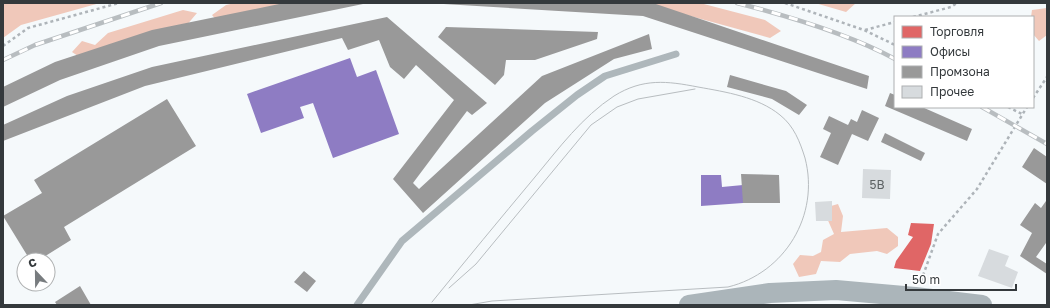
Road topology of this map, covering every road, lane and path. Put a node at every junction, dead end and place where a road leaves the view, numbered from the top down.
1 (119, 3) edge
2 (785, 3) edge
3 (957, 3) edge
4 (917, 16) edge
5 (894, 22) edge
6 (864, 30) junction
7 (894, 45) edge
8 (3, 46) edge
9 (676, 54) dead end
10 (1047, 77) edge
11 (1034, 96) edge
12 (1010, 108) edge
13 (1026, 108) edge
14 (1022, 114) junction
15 (915, 297) junction
16 (357, 305) edge
17 (689, 305) edge
18 (982, 305) edge

1 - 8 path
2 - 6 path
3 - 4 path
5 - 6 path
6 - 7 path
9 - 16 lane
10 - 11 path
12 - 14 path
13 - 14 path
14 - 15 path
15 - 17 street
15 - 18 street

